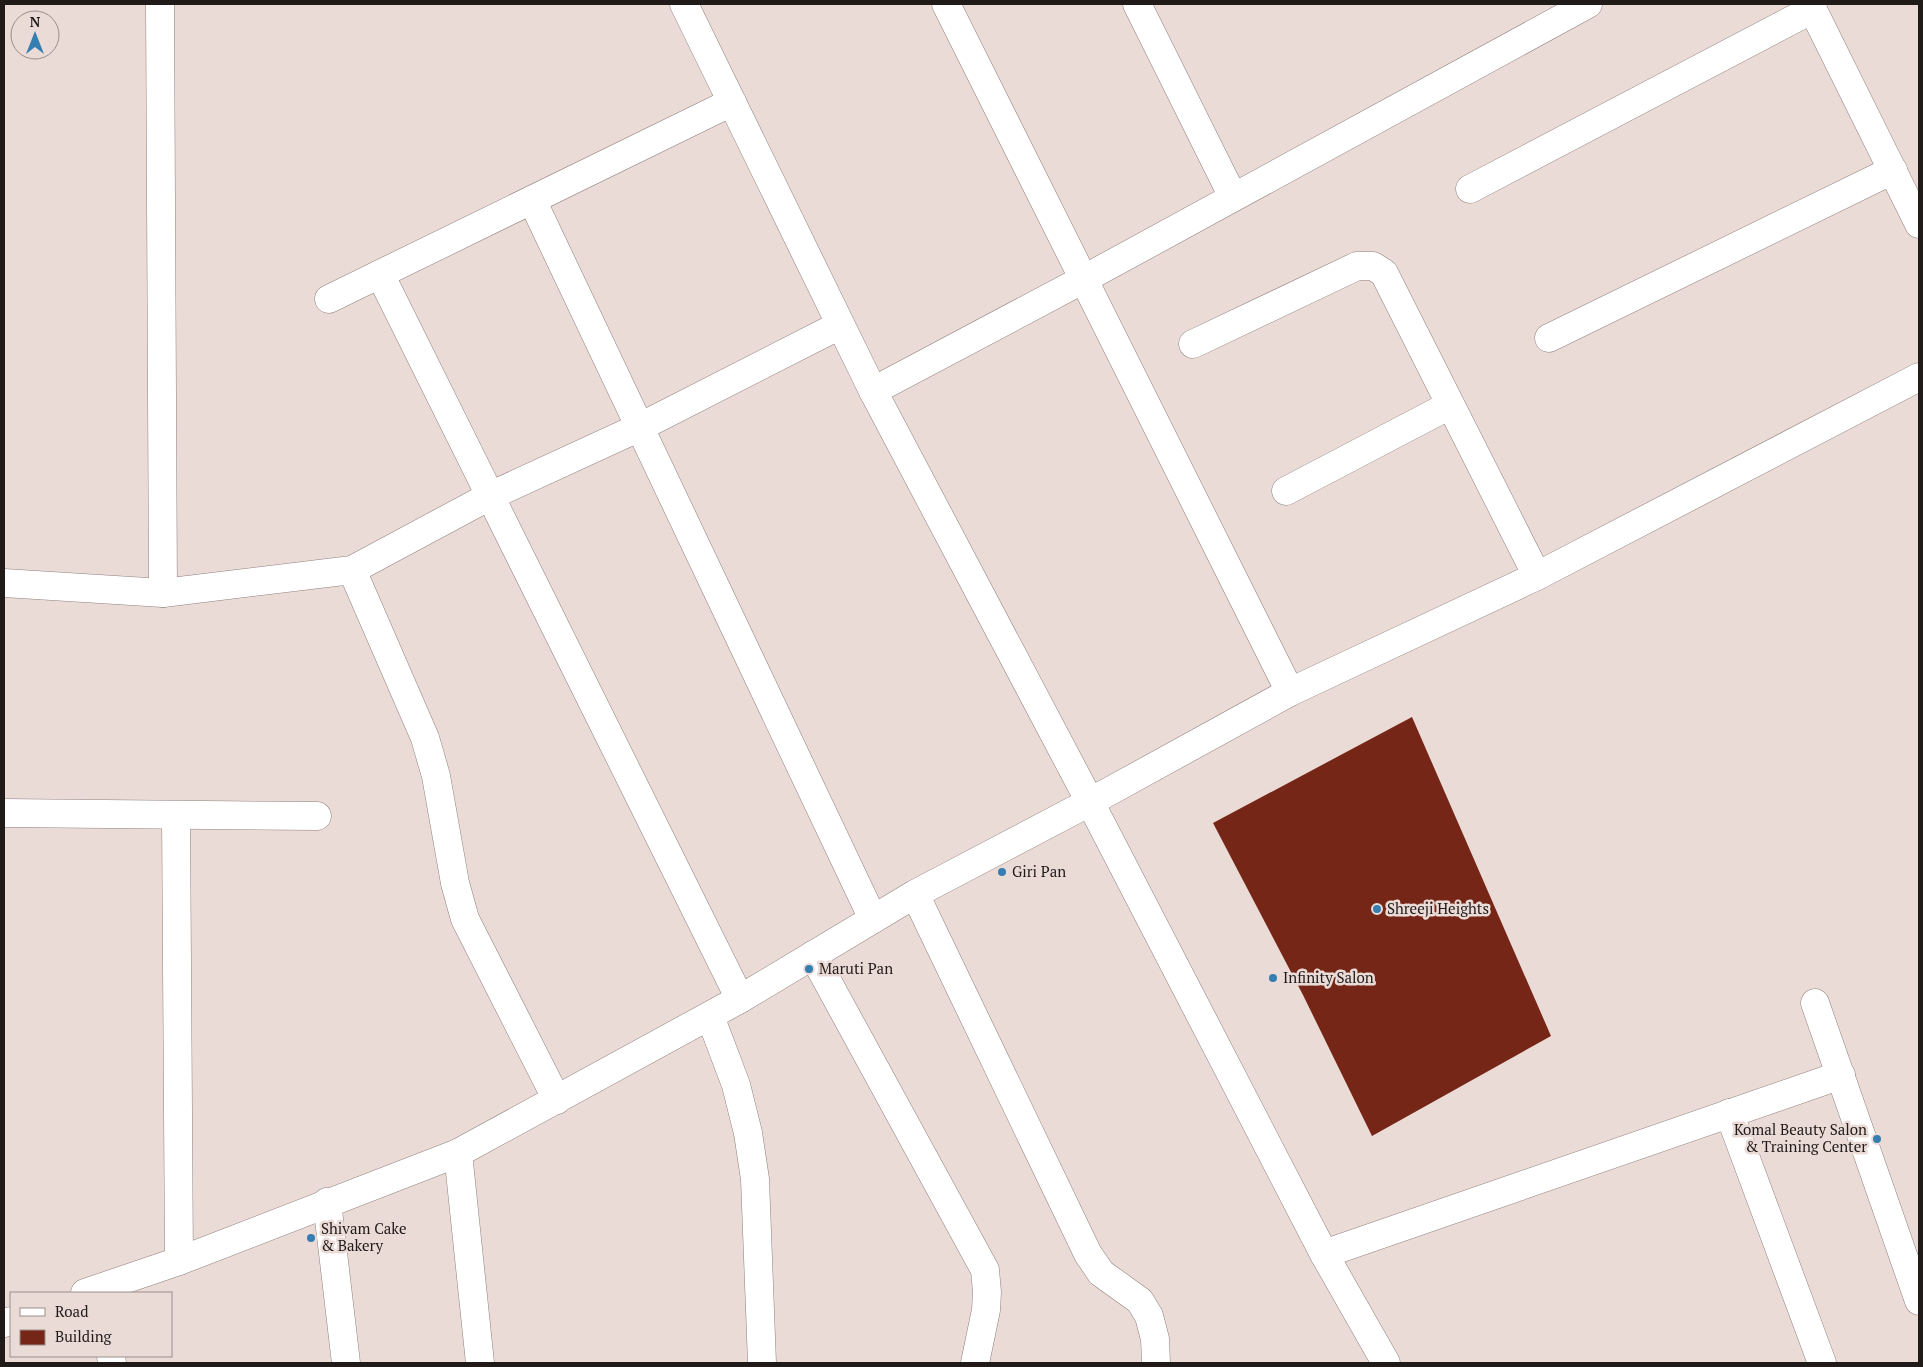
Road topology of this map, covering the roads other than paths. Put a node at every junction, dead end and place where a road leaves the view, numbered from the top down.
1 (160, 4) edge
2 (684, 4) edge
3 (946, 4) edge
4 (1137, 4) edge
5 (1588, 4) edge
6 (1812, 7) edge
7 (732, 102) junction
8 (1893, 170) junction
9 (1470, 189) dead end
10 (1233, 197) junction
11 (532, 200) junction
12 (1919, 224) edge
13 (380, 274) junction
14 (1084, 279) junction
15 (330, 299) dead end
16 (840, 324) junction
17 (1549, 338) dead end
18 (1192, 344) dead end
19 (1919, 377) edge
20 (874, 391) junction
21 (1450, 405) junction
22 (640, 427) junction
23 (1286, 491) dead end
24 (490, 496) junction
25 (352, 570) junction
26 (1537, 576) junction
27 (4, 583) edge
28 (163, 593) junction
29 (1290, 692) junction
30 (1090, 802) junction
31 (4, 813) edge
32 (176, 816) junction
33 (317, 816) dead end
34 (915, 894) junction
35 (873, 919) junction
36 (813, 955) junction
37 (740, 999) junction
38 (1816, 1003) dead end
39 (710, 1016) junction
40 (1841, 1075) junction
41 (557, 1100) junction
42 (1730, 1114) junction
43 (458, 1153) junction
44 (327, 1202) junction
45 (1324, 1254) junction
46 (179, 1261) junction
47 (98, 1291) edge
48 (1919, 1301) edge
49 (346, 1363) edge
50 (480, 1363) edge
51 (762, 1363) edge
52 (975, 1363) edge
53 (1156, 1363) edge
54 (1386, 1363) edge
55 (1822, 1363) edge

1 - 28 street
2 - 7 street
3 - 14 street
4 - 10 street
5 - 10 street
6 - 8 street
6 - 9 street
7 - 11 street
7 - 16 street
8 - 12 street
8 - 17 street
10 - 14 street
11 - 13 street
11 - 22 street
13 - 15 street
13 - 24 street
14 - 20 street
14 - 29 street
16 - 20 street
16 - 22 street
18 - 21 street
19 - 26 street
20 - 30 street
21 - 23 street
21 - 26 street
22 - 24 street
22 - 35 street
24 - 25 street
24 - 37 street
25 - 28 street
25 - 41 street
26 - 29 street
27 - 28 street
29 - 30 street
30 - 34 street
30 - 45 street
31 - 32 street
32 - 33 street
32 - 46 street
34 - 35 street
34 - 53 street
35 - 36 street
36 - 37 street
36 - 52 street
37 - 39 street
38 - 40 street
39 - 41 street
39 - 51 street
40 - 42 street
40 - 48 street
41 - 43 street
42 - 45 street
42 - 55 street
43 - 44 street
43 - 50 street
44 - 46 street
44 - 49 street
45 - 54 street
46 - 47 street

